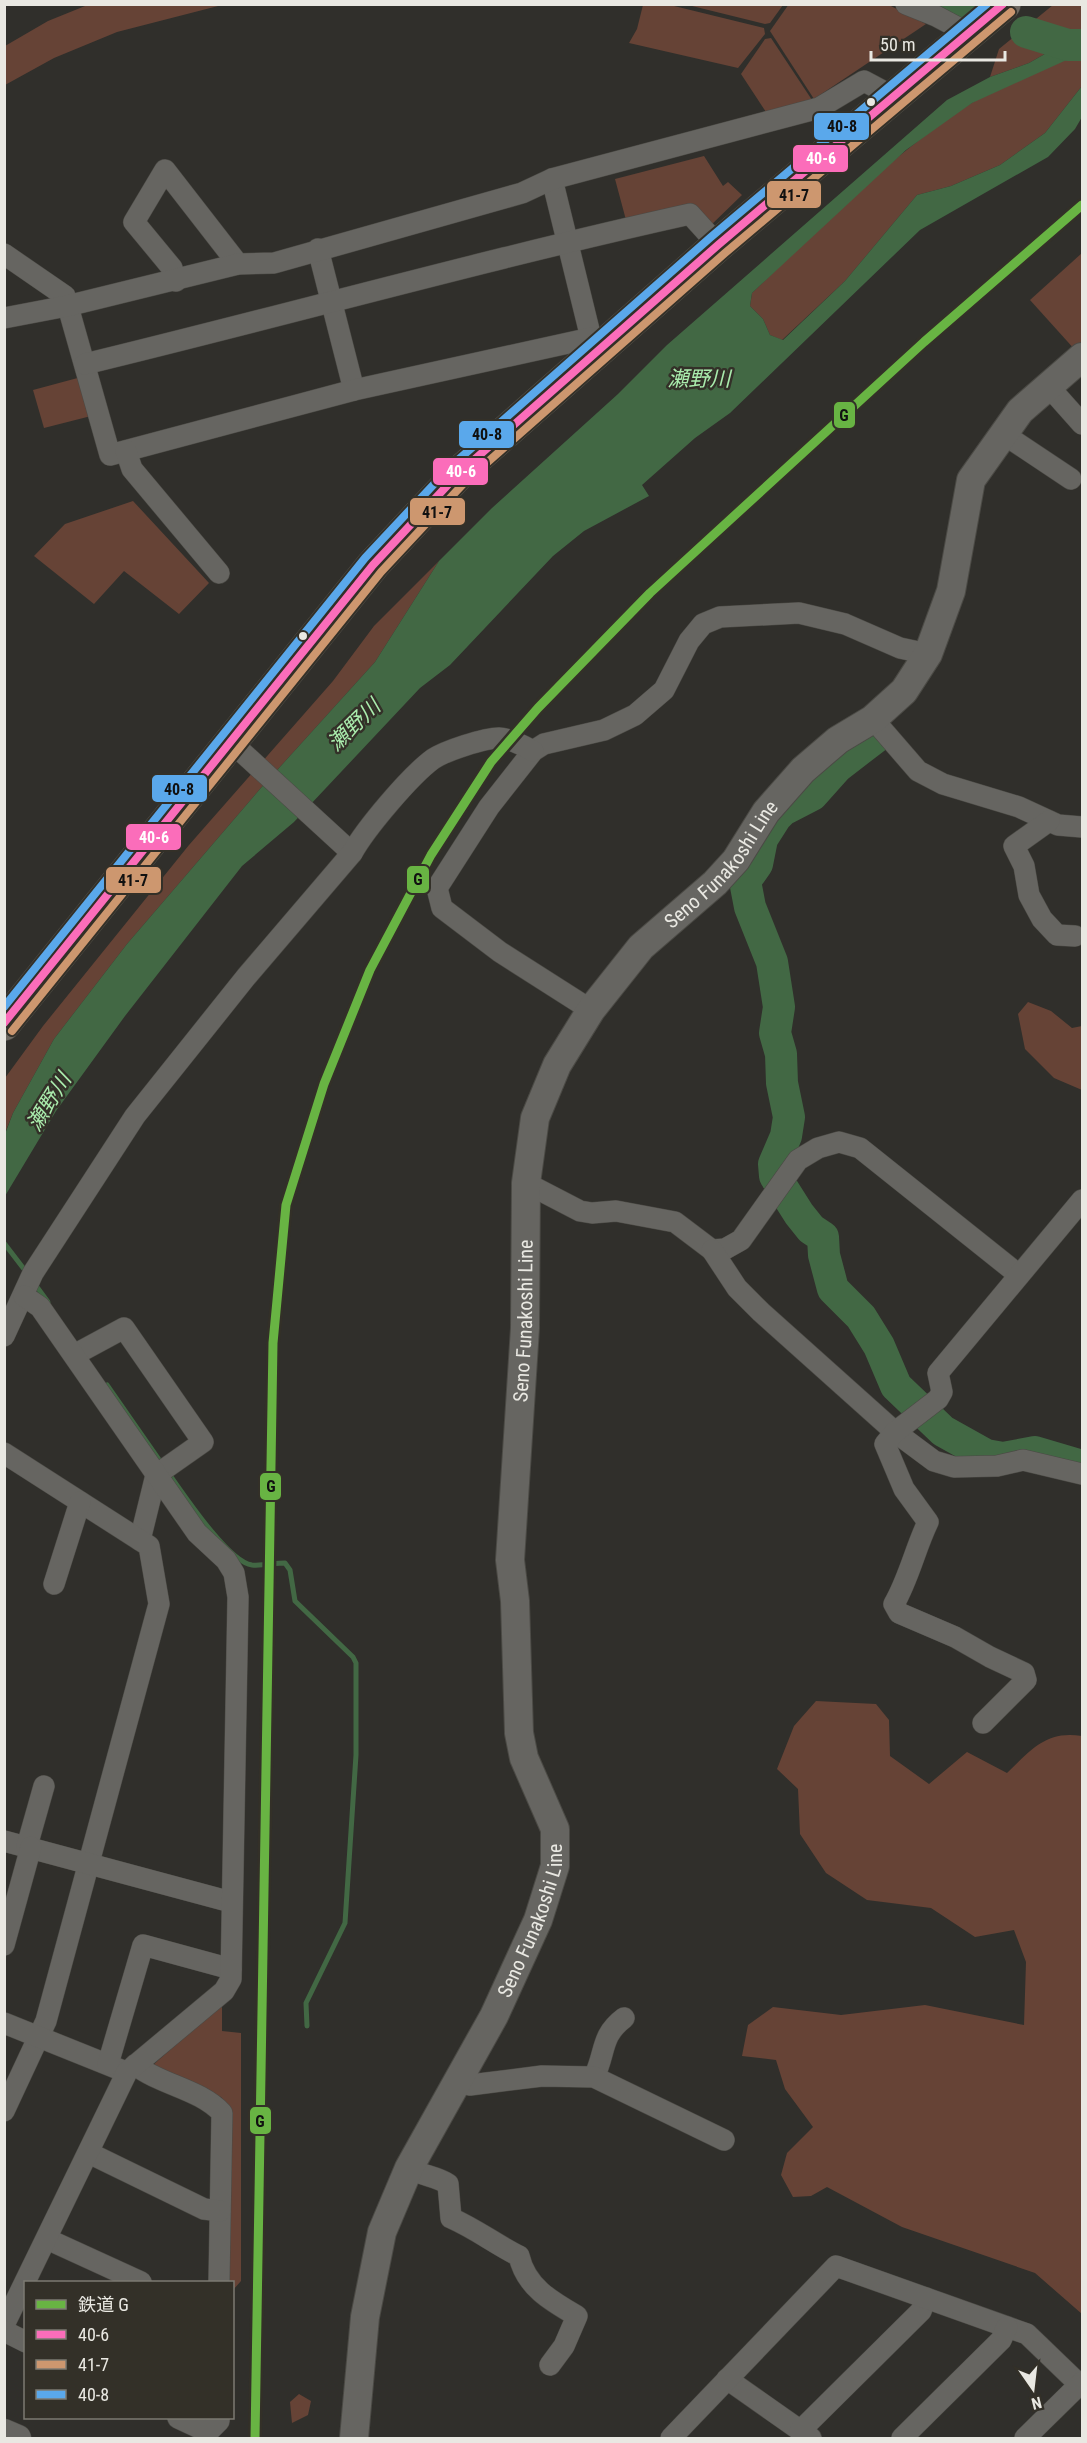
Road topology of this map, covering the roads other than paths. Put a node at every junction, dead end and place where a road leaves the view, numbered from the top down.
1 (906, 4) edge
2 (1004, 4) edge
3 (970, 34) junction
4 (894, 97) junction
5 (552, 179) junction
6 (567, 241) junction
7 (718, 245) junction
8 (318, 249) junction
9 (4, 254) edge
10 (238, 264) junction
11 (176, 280) junction
12 (332, 304) junction
13 (67, 306) junction
14 (4, 318) edge
15 (595, 344) junction
16 (1083, 357) edge
17 (85, 364) junction
18 (1050, 387) junction
19 (354, 390) junction
20 (1083, 424) edge
21 (1002, 433) junction
22 (126, 451) junction
23 (1071, 478) dead end
24 (219, 573) dead end
25 (928, 654) junction
26 (873, 719) junction
27 (533, 751) junction
28 (242, 752) junction
29 (1050, 821) junction
30 (1083, 827) edge
31 (352, 853) junction
32 (1075, 936) dead end
33 (591, 1010) junction
34 (4, 1024) edge
35 (526, 1184) junction
36 (1083, 1200) edge
37 (712, 1250) junction
38 (1019, 1275) junction
39 (27, 1287) junction
40 (4, 1336) edge
41 (82, 1350) junction
42 (895, 1432) junction
43 (4, 1453) edge
44 (164, 1470) junction
45 (1083, 1474) edge
46 (80, 1502) junction
47 (140, 1540) junction
48 (54, 1584) dead end
49 (983, 1723) dead end
50 (44, 1786) dead end
51 (4, 1840) edge
52 (29, 1847) junction
53 (89, 1862) junction
54 (231, 1902) junction
55 (4, 1945) edge
56 (231, 1969) junction
57 (624, 2018) dead end
58 (4, 2023) edge
59 (40, 2036) junction
60 (124, 2067) junction
61 (594, 2077) junction
62 (457, 2082) junction
63 (4, 2111) edge
64 (724, 2140) dead end
65 (89, 2153) junction
66 (409, 2168) junction
67 (220, 2211) junction
68 (47, 2239) junction
69 (26, 2281) edge
70 (137, 2281) edge
71 (219, 2281) edge
72 (24, 2285) edge
73 (926, 2298) junction
74 (4, 2325) edge
75 (1007, 2326) junction
76 (4, 2331) edge
77 (24, 2341) edge
78 (550, 2365) dead end
79 (727, 2379) junction
80 (1081, 2384) edge
81 (180, 2419) edge
82 (219, 2419) edge
83 (4, 2432) edge
84 (799, 2434) edge
85 (358, 2438) edge
86 (18, 2439) edge
87 (671, 2439) edge
88 (902, 2439) edge
89 (1025, 2439) edge

1 - 3 street
2 - 3 highway
3 - 4 highway
4 - 5 street
4 - 7 highway
5 - 6 street
5 - 8 street
6 - 7 street
6 - 12 street
6 - 15 street
7 - 15 highway
8 - 10 street
8 - 12 street
9 - 13 street
10 - 11 street
10 - 11 street
11 - 13 street
12 - 17 street
12 - 19 street
13 - 14 street
13 - 17 street
15 - 19 street
15 - 28 highway
16 - 18 main road, Seno Funakoshi Line
17 - 22 street
18 - 20 street
18 - 21 main road, Seno Funakoshi Line
19 - 22 street
21 - 23 street
21 - 25 main road, Seno Funakoshi Line
22 - 24 street
25 - 26 main road, Seno Funakoshi Line
25 - 27 street
26 - 29 street
26 - 33 main road, Seno Funakoshi Line
27 - 31 street
27 - 33 street
28 - 31 street
28 - 34 highway
29 - 30 street
29 - 32 street
31 - 39 street
33 - 35 main road, Seno Funakoshi Line
35 - 37 street
35 - 62 main road, Seno Funakoshi Line
36 - 38 street
37 - 38 street
37 - 42 street
38 - 42 street
39 - 40 street
39 - 41 street
41 - 44 street
41 - 44 street
42 - 45 street
42 - 49 street
43 - 46 street
44 - 47 street
44 - 54 street
46 - 47 street
46 - 48 street
47 - 53 street
50 - 52 street
51 - 52 street
52 - 53 street
52 - 55 street
53 - 54 street
53 - 59 street
54 - 56 street
56 - 60 street
56 - 60 street
57 - 61 street
58 - 59 street
59 - 60 street
59 - 63 street
60 - 65 street
60 - 67 street
61 - 62 street
61 - 64 street
62 - 66 main road, Seno Funakoshi Line
65 - 67 street
65 - 68 street
66 - 78 street
66 - 85 main road, Seno Funakoshi Line
67 - 71 street
68 - 69 street
68 - 70 street
72 - 74 street
73 - 75 street
73 - 79 street
73 - 84 street
75 - 80 street
75 - 88 street
76 - 77 street
79 - 84 street
79 - 87 street
80 - 89 street
81 - 82 street
83 - 86 street

